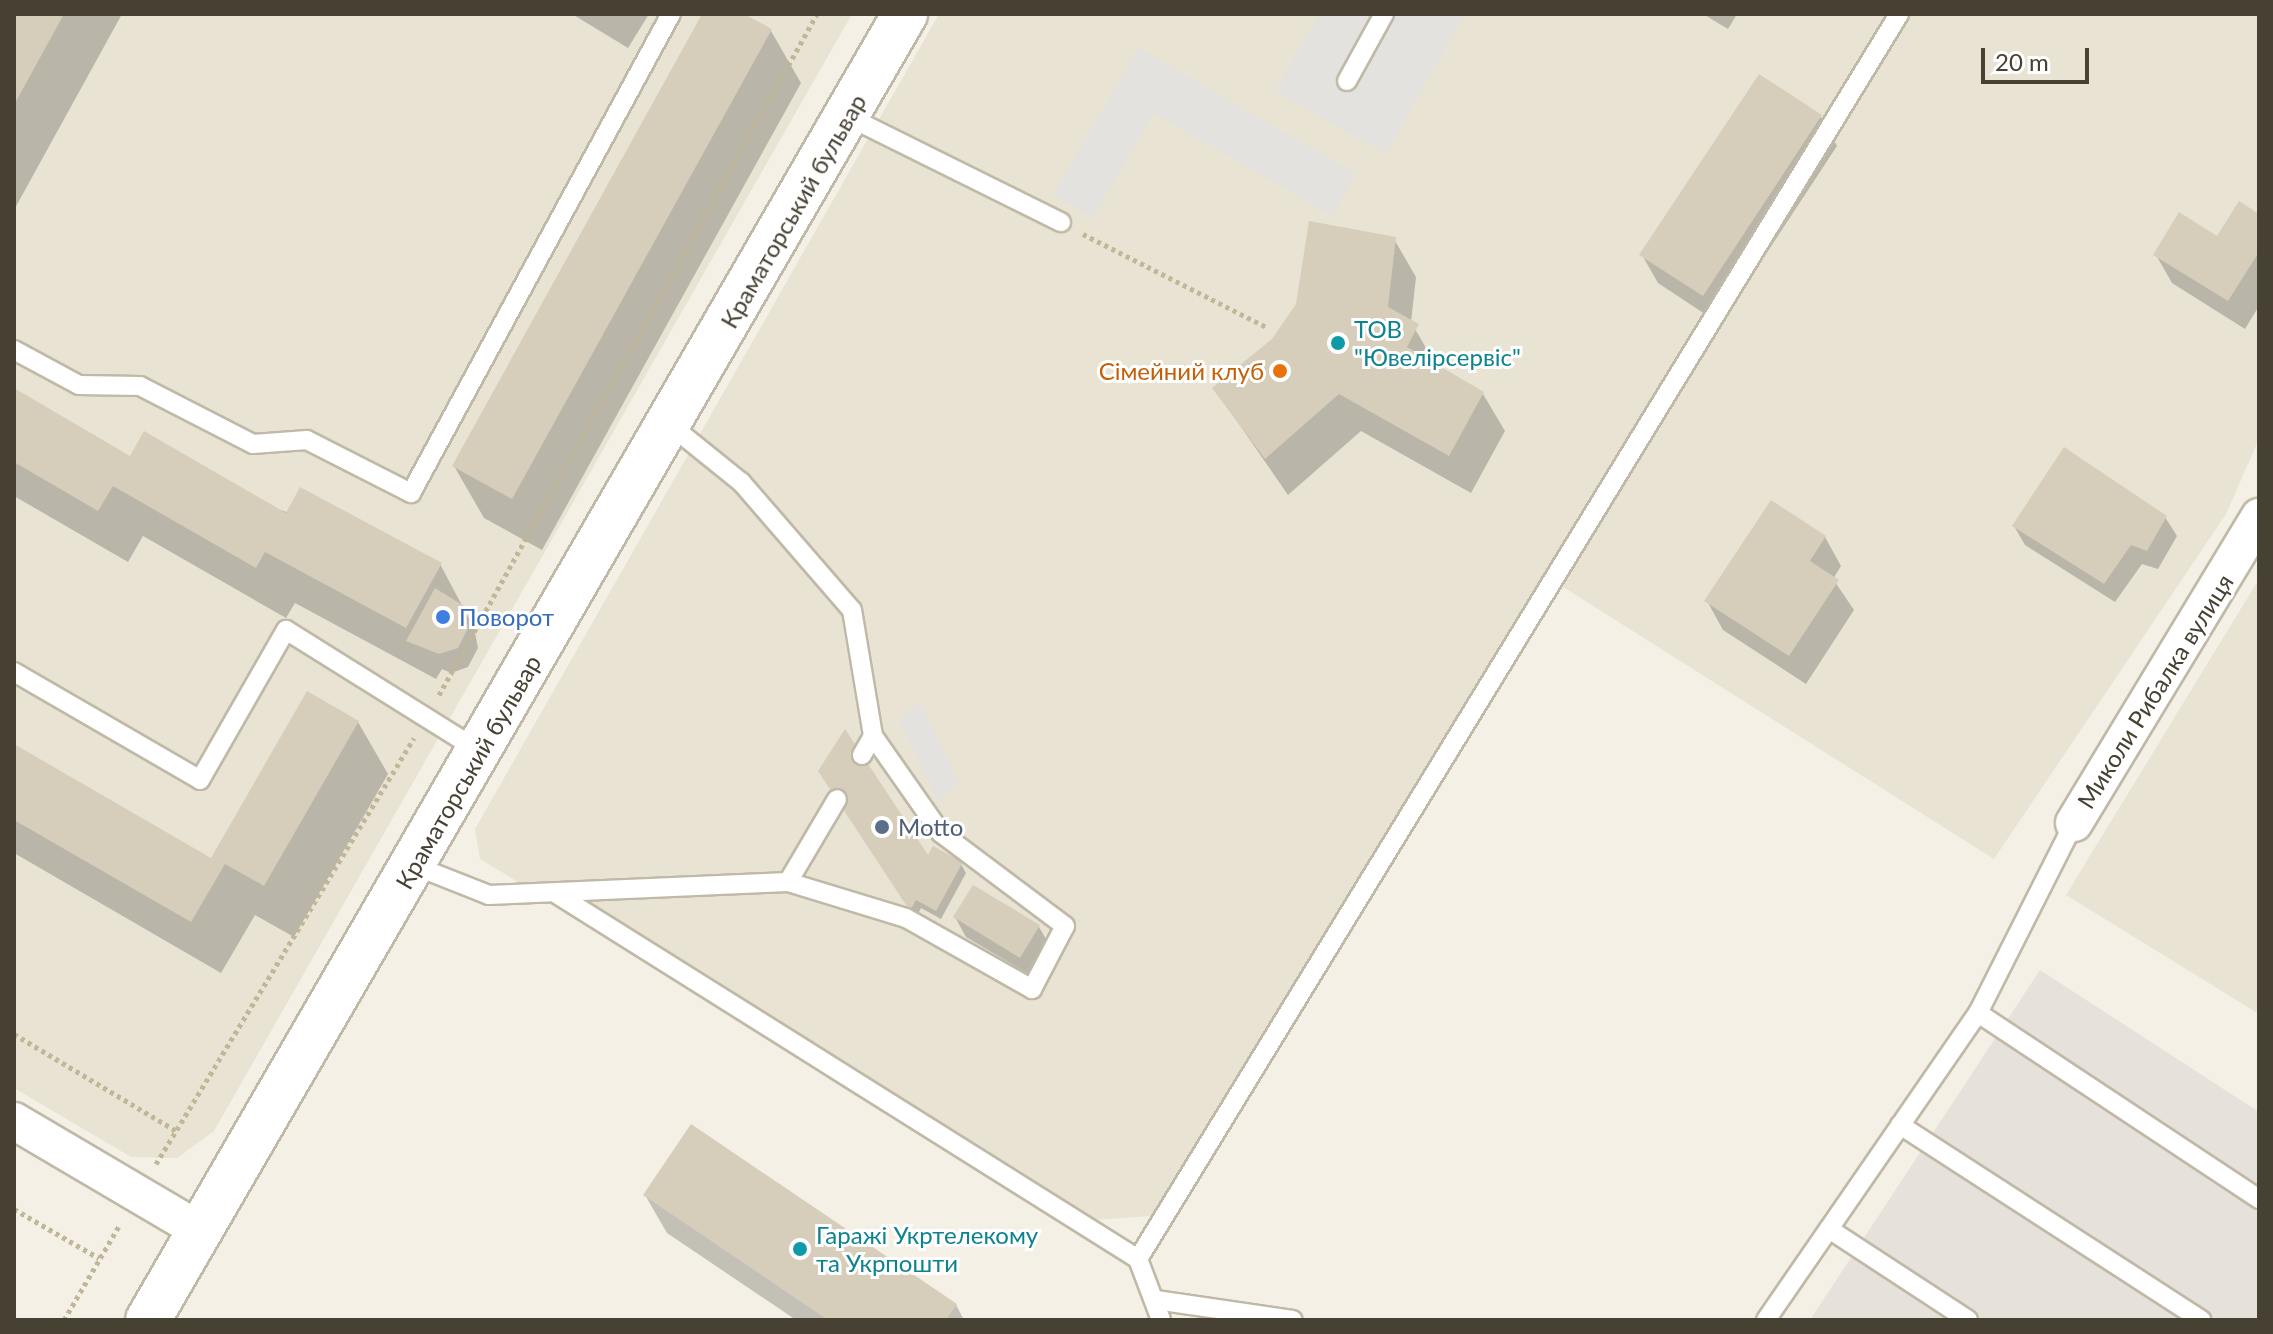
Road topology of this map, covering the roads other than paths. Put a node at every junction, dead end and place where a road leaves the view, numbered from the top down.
1 (671, 14) edge
2 (1384, 14) edge
3 (1899, 14) edge
4 (899, 16) edge
5 (1347, 81) dead end
6 (847, 116) junction
7 (1061, 222) road end
8 (14, 350) edge
9 (670, 425) junction
10 (2259, 517) edge
11 (14, 672) edge
12 (873, 736) junction
13 (480, 751) junction
14 (862, 755) dead end
15 (837, 799) dead end
16 (2074, 823) joint
17 (413, 865) junction
18 (788, 882) junction
19 (558, 895) junction
20 (1978, 1013) junction
21 (14, 1121) edge
22 (1900, 1125) junction
23 (2259, 1199) edge
24 (1829, 1229) junction
25 (199, 1230) junction
26 (1138, 1259) junction
27 (1156, 1300) junction
28 (148, 1320) edge
29 (1161, 1320) edge
30 (1293, 1320) edge
31 (1766, 1320) edge
32 (1968, 1320) edge
33 (2201, 1320) edge

1 - 8 lane
2 - 5 lane
3 - 26 lane
4 - 6 street, Краматорський бульвар
6 - 7 lane
6 - 9 street, Краматорський бульвар
9 - 12 lane
9 - 13 street, Краматорський бульвар
10 - 16 street, Миколи Рибалка вулиця
11 - 13 lane
12 - 14 lane
12 - 18 lane
13 - 17 street, Краматорський бульвар
15 - 18 lane
16 - 20 lane
17 - 19 lane
17 - 25 street, Краматорський бульвар
18 - 19 lane
19 - 26 lane
20 - 22 lane
20 - 23 lane
21 - 25 street
22 - 24 lane
22 - 33 lane
24 - 31 lane
24 - 32 lane
25 - 28 street, Краматорський бульвар
26 - 27 lane
27 - 29 lane
27 - 30 lane

